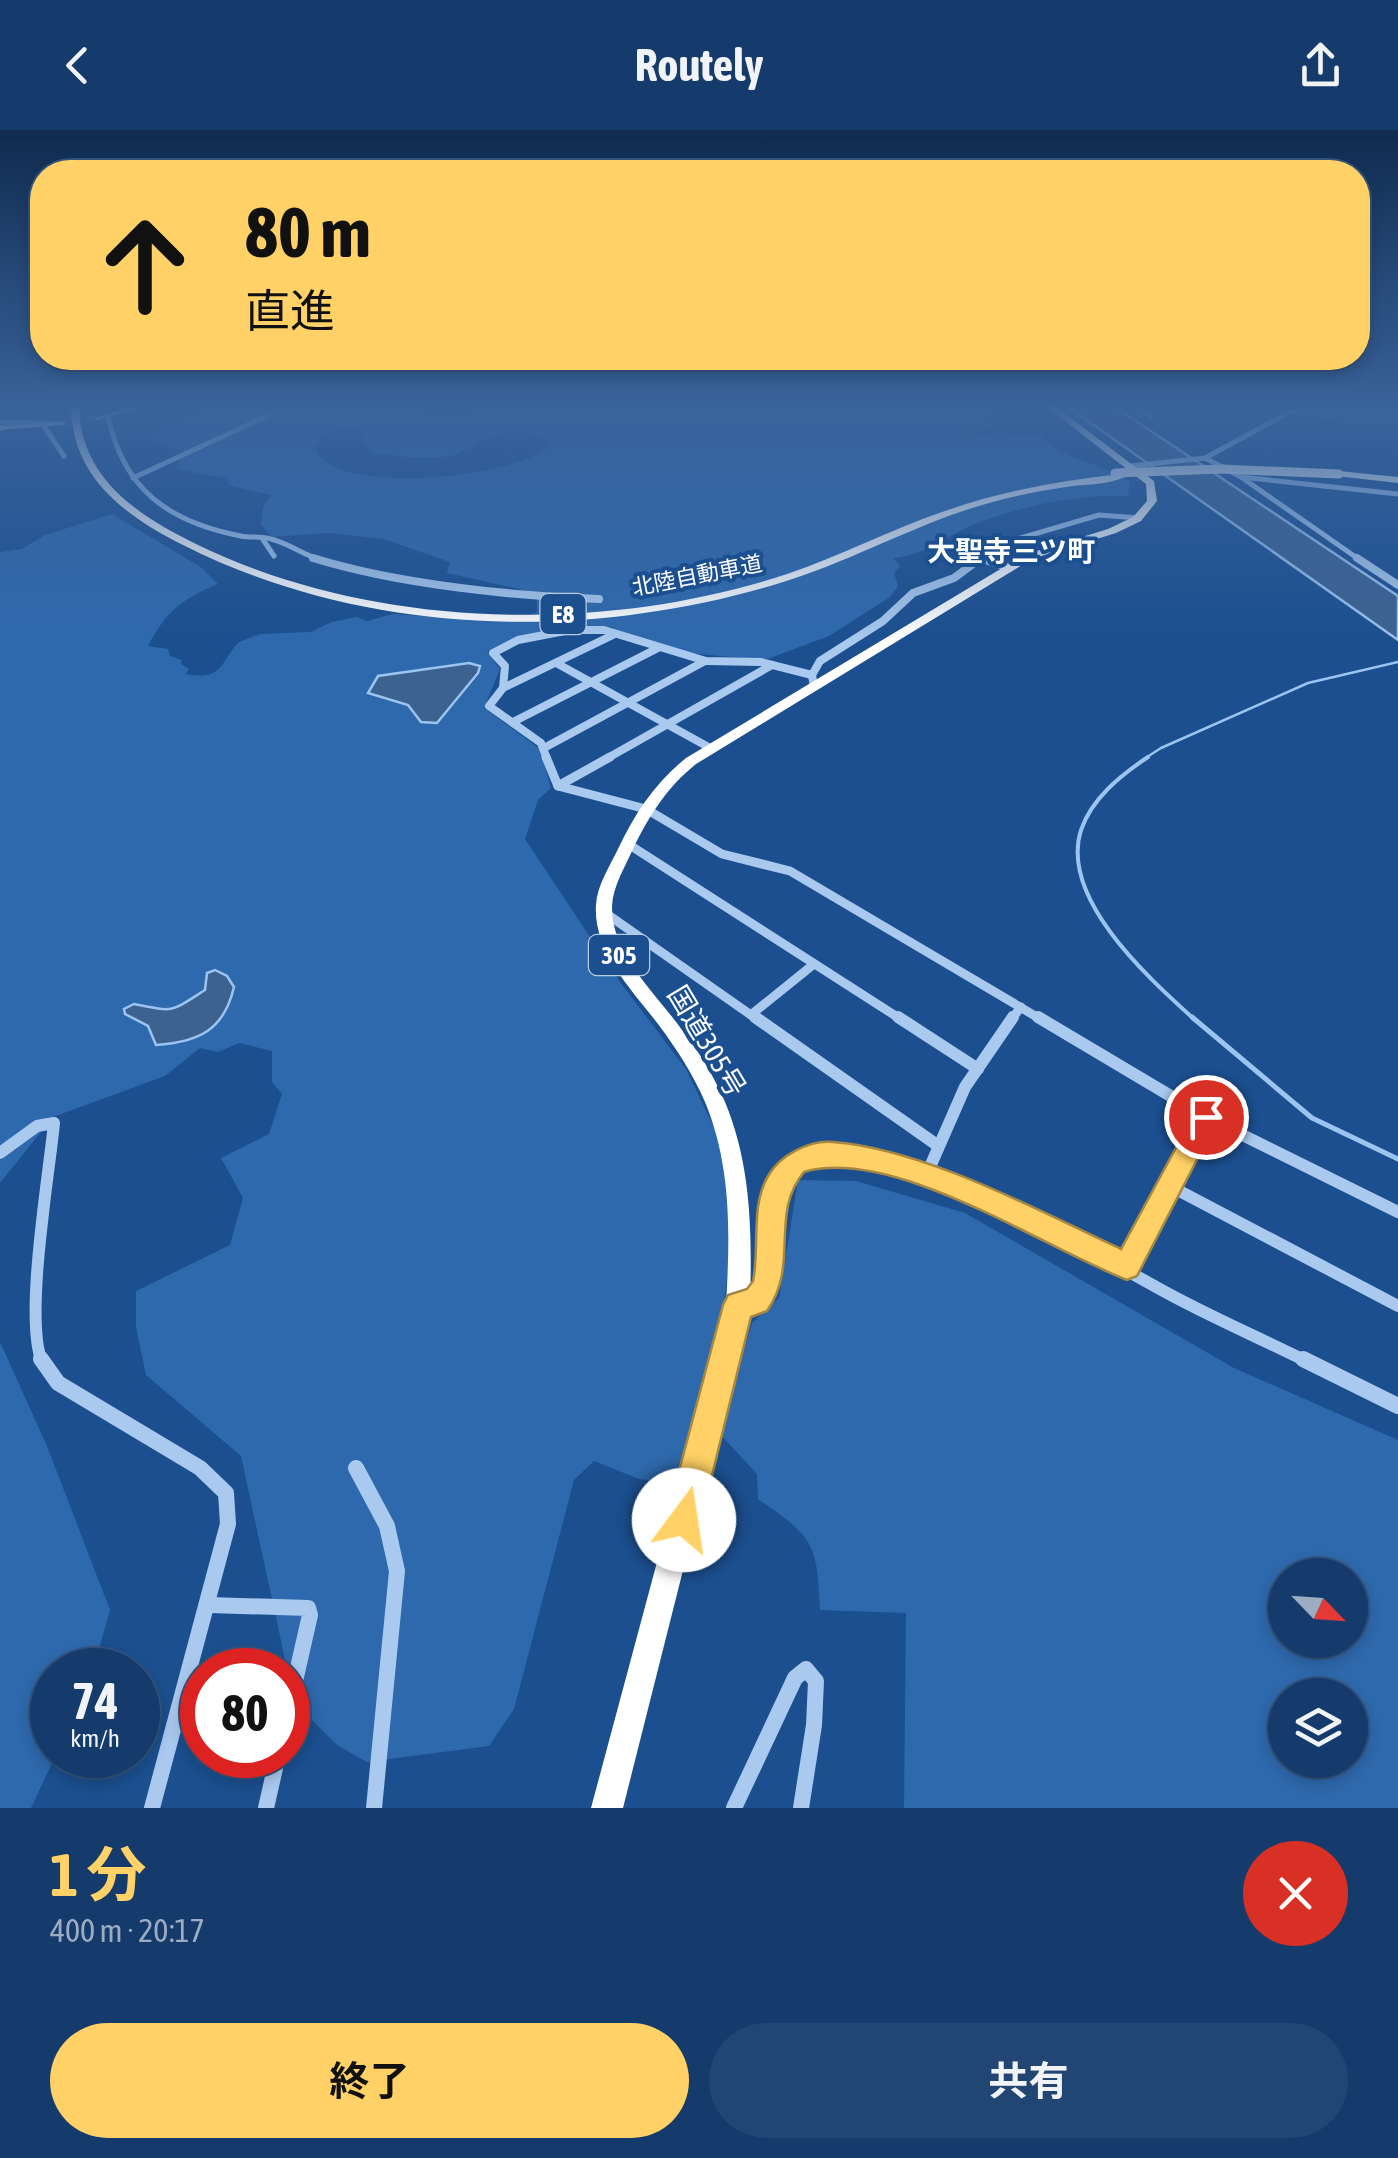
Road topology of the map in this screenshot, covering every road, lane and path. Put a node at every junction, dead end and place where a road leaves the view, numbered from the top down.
1 (107, 485) edge
2 (121, 485) edge
3 (140, 485) edge
4 (1029, 485) edge
5 (1054, 485) edge
6 (1151, 485) edge
7 (1250, 485) edge
8 (1299, 485) edge
9 (1398, 494) edge
10 (1140, 518) junction
11 (262, 538) junction
12 (274, 556) dead end
13 (979, 558) junction
14 (1010, 568) junction
15 (1398, 584) edge
16 (599, 599) dead end
17 (615, 634) junction
18 (658, 648) junction
19 (706, 661) junction
20 (558, 664) junction
21 (773, 664) junction
22 (813, 681) junction
23 (592, 682) junction
24 (503, 688) junction
25 (630, 702) junction
26 (513, 722) junction
27 (668, 724) junction
28 (544, 748) junction
29 (712, 749) junction
30 (558, 786) junction
31 (646, 809) junction
32 (628, 844) junction
33 (604, 912) junction
34 (814, 964) junction
35 (1021, 1007) junction
36 (752, 1014) junction
37 (978, 1069) junction
38 (1206, 1117) junction
39 (938, 1145) junction
40 (0, 1153) edge
41 (926, 1176) junction
42 (1170, 1186) junction
43 (1398, 1212) edge
44 (1127, 1266) junction
45 (738, 1305) junction
46 (1398, 1306) edge
47 (1398, 1406) edge
48 (356, 1468) dead end
49 (209, 1604) junction
50 (300, 1648) edge
51 (273, 1778) edge
52 (152, 1808) edge
53 (266, 1808) edge
54 (374, 1808) edge
55 (606, 1808) edge
56 (734, 1808) edge
57 (801, 1808) edge

1 - 5 highway, 北陸自動車道 / E8
2 - 4 highway, 北陸自動車道 / E8
3 - 11 street
6 - 10 highway
7 - 15 street
8 - 9 street
10 - 13 street
10 - 14 highway, 305
11 - 12 street
11 - 16 street
13 - 14 street
13 - 22 street
14 - 22 highway, 305
17 - 18 street
17 - 20 street
17 - 24 street
18 - 19 street
18 - 23 street
19 - 21 street
19 - 25 street
20 - 23 street
20 - 24 street
21 - 22 street
21 - 27 street
22 - 29 highway, 305
23 - 25 street
23 - 26 street
24 - 26 street
25 - 27 street
25 - 28 street
26 - 28 street
27 - 29 street
27 - 30 street
28 - 30 street
29 - 31 highway, 305
30 - 31 street
31 - 32 highway, 305
31 - 35 street
32 - 33 highway, 305
32 - 34 street
33 - 36 street
33 - 45 highway, 国道305号 / 305
34 - 36 street
34 - 37 street
35 - 37 street
35 - 38 street
36 - 39 street
37 - 39 street
38 - 42 street
38 - 43 street
39 - 41 street
40 - 49 street
41 - 44 street
41 - 45 street
42 - 44 street
42 - 46 street
44 - 47 street
45 - 55 highway, 国道305号 / 305
48 - 54 street
49 - 50 street
49 - 52 street
51 - 53 street
56 - 57 street

